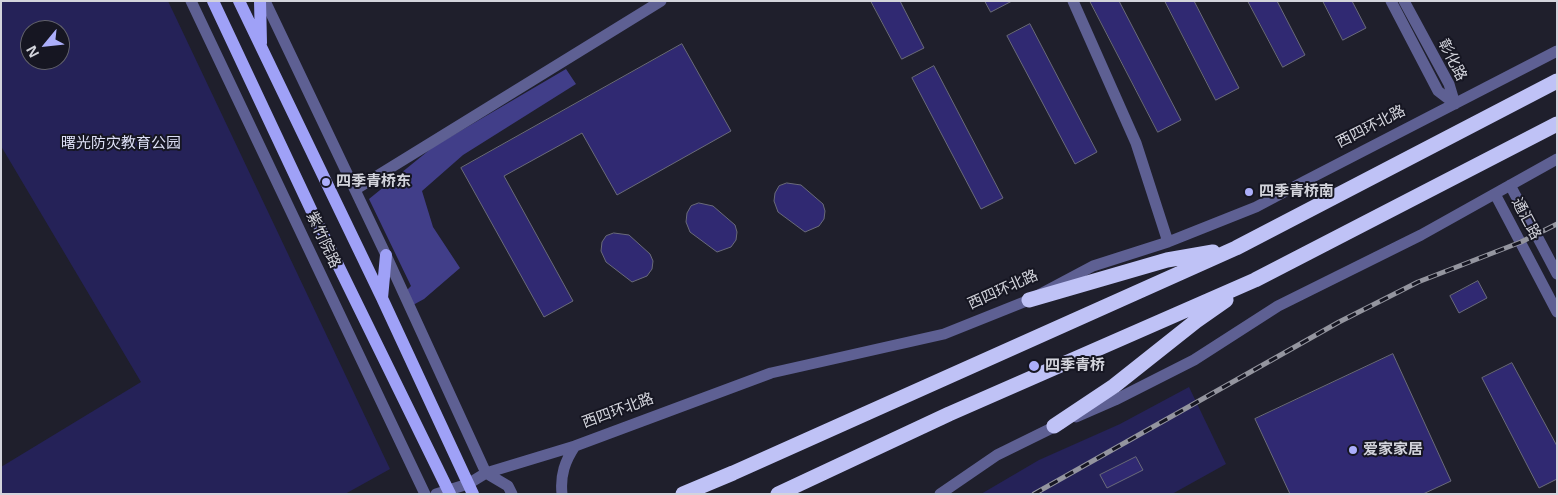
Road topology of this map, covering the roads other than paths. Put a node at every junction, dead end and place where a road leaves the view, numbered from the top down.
1 (191, 1) edge
2 (213, 1) edge
3 (239, 1) edge
4 (260, 1) edge
5 (265, 1) edge
6 (661, 1) edge
7 (1073, 1) edge
8 (1390, 1) edge
9 (1404, 1) edge
10 (261, 48) junction
11 (1557, 51) edge
12 (1557, 81) edge
13 (1455, 104) junction
14 (1557, 124) edge
15 (1557, 159) edge
16 (1510, 185) junction
17 (356, 189) junction
18 (1495, 194) junction
19 (1168, 242) junction
20 (1236, 248) junction
21 (386, 254) junction
22 (1557, 274) edge
23 (1255, 280) junction
24 (382, 298) junction
25 (1029, 300) junction
26 (1557, 312) edge
27 (1054, 426) junction
28 (576, 446) junction
29 (486, 473) junction
30 (470, 489) edge
31 (445, 492) edge
32 (425, 494) edge
33 (512, 494) edge
34 (562, 494) edge
35 (683, 494) edge
36 (778, 494) edge
37 (940, 494) edge

1 - 32 street, 紫竹院路
2 - 31 main road, 紫竹院路
3 - 10 main road, 紫竹院路
4 - 10 main road
5 - 17 street
6 - 17 street
7 - 19 street
8 - 13 street, 彰化路
9 - 13 street, 彰化路
10 - 24 main road, 紫竹院路
11 - 13 street, 西四环北路
12 - 20 highway
13 - 19 street, 西四环北路
14 - 23 highway
15 - 16 street
16 - 18 street
16 - 22 street, 通汇路
17 - 21 street
18 - 26 street, 通汇路
18 - 27 street
19 - 25 street, 西四环北路
20 - 25 highway
20 - 35 highway
21 - 24 main road
21 - 29 street
23 - 27 highway
23 - 36 highway
24 - 30 main road, 紫竹院路
25 - 28 street, 西四环北路
27 - 37 street
28 - 29 street, 西四环北路
28 - 34 street
29 - 30 street, 西四环北路
29 - 33 street
30 - 31 street, 西四环北路

